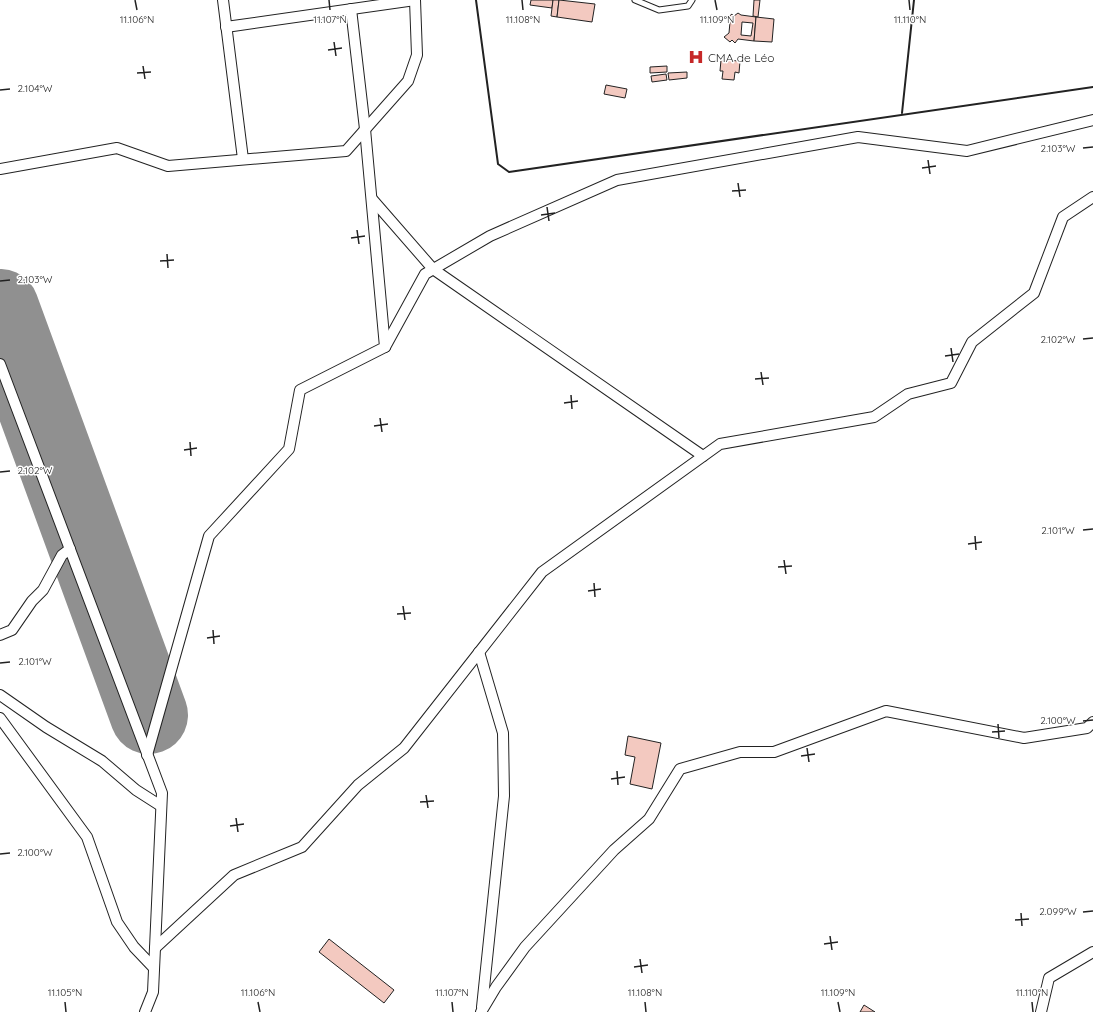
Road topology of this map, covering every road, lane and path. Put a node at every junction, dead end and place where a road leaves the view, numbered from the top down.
1 (223, 0) edge
2 (415, 0) edge
3 (635, 0) edge
4 (692, 0) edge
5 (351, 9) junction
6 (226, 26) junction
7 (1093, 120) edge
8 (365, 129) junction
9 (243, 159) junction
10 (0, 169) edge
11 (1093, 197) edge
12 (372, 199) junction
13 (434, 269) junction
14 (385, 347) junction
15 (0, 364) edge
16 (703, 456) junction
17 (70, 549) junction
18 (0, 635) edge
19 (479, 652) junction
20 (0, 695) edge
21 (0, 718) edge
22 (1091, 725) edge
23 (147, 756) junction
24 (161, 806) junction
25 (155, 948) junction
26 (1093, 952) edge
27 (154, 968) junction
28 (145, 1012) edge
29 (481, 1012) edge
30 (1041, 1012) edge

1 - 6 street
2 - 5 street
2 - 8 street
3 - 4 lane
5 - 6 street
5 - 8 street
6 - 9 street
7 - 13 street
8 - 9 street
8 - 12 street
9 - 10 street
11 - 16 street
12 - 13 street
12 - 14 street
13 - 14 street
13 - 16 street
14 - 23 street
15 - 17 street
16 - 19 street
17 - 18 street
17 - 23 street
19 - 25 street
19 - 29 street
20 - 24 street
21 - 27 street
22 - 29 street
23 - 24 street
24 - 25 street
25 - 27 street
26 - 30 street
27 - 28 street

